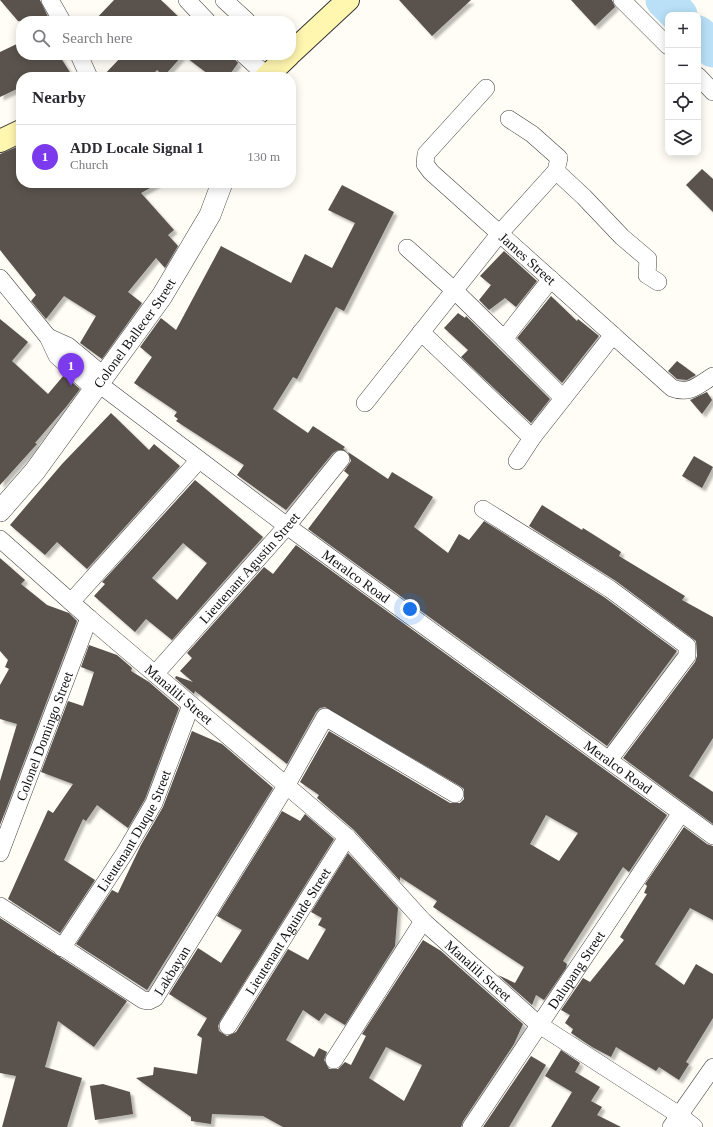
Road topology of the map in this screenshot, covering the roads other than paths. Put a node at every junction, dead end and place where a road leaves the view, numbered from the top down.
1 (50, 0) edge
2 (187, 0) edge
3 (224, 0) edge
4 (348, 0) edge
5 (622, 0) edge
6 (59, 16) edge
7 (202, 16) edge
8 (242, 16) edge
9 (665, 43) edge
10 (296, 47) edge
11 (81, 60) edge
12 (249, 60) edge
13 (282, 60) edge
14 (87, 72) edge
15 (263, 72) edge
16 (271, 72) edge
17 (701, 79) edge
18 (486, 88) dead end
19 (713, 92) edge
20 (509, 119) dead end
21 (16, 133) edge
22 (0, 141) edge
23 (556, 171) junction
24 (220, 188) edge
25 (500, 233) junction
26 (407, 248) dead end
27 (0, 278) edge
28 (551, 279) junction
29 (658, 282) dead end
30 (455, 290) junction
31 (420, 332) junction
32 (613, 335) junction
33 (504, 339) junction
34 (713, 376) edge
35 (99, 383) junction
36 (563, 398) junction
37 (366, 403) dead end
38 (532, 438) junction
39 (341, 459) dead end
40 (198, 460) junction
41 (517, 461) dead end
42 (483, 509) dead end
43 (0, 511) edge
44 (287, 526) junction
45 (0, 539) edge
46 (71, 602) junction
47 (88, 618) junction
48 (155, 674) junction
49 (191, 705) junction
50 (608, 760) junction
51 (286, 786) junction
52 (455, 794) dead end
53 (681, 813) junction
54 (712, 833) edge
55 (348, 837) junction
56 (0, 853) edge
57 (0, 906) edge
58 (423, 922) junction
59 (62, 948) junction
60 (538, 1024) junction
61 (228, 1026) dead end
62 (334, 1060) dead end
63 (713, 1067) edge
64 (675, 1121) edge
65 (471, 1127) edge
66 (694, 1127) edge

1 - 6 street
2 - 7 street
3 - 8 street
4 - 10 main road
5 - 9 street
11 - 14 street
12 - 15 street
13 - 16 main road
17 - 19 street
18 - 25 street, James Street
20 - 23 street
21 - 22 main road
23 - 25 street
23 - 29 street
24 - 35 street, Colonel Ballecer Street
25 - 28 street, James Street
25 - 30 street
26 - 30 street
27 - 35 street, Meralco Road
28 - 32 street, James Street
28 - 33 street
30 - 31 street
30 - 33 street
31 - 37 street
31 - 38 street
32 - 34 street, James Street
32 - 36 street
33 - 36 street
35 - 40 street, Meralco Road
35 - 43 street, Colonel Ballecer Street
36 - 38 street
38 - 41 street
39 - 44 street, Lieutenant Agustin Street
40 - 44 street, Meralco Road
40 - 46 street
42 - 50 street
44 - 48 street, Lieutenant Agustin Street
44 - 50 street, Meralco Road
45 - 46 street, Manalili Street
46 - 47 street, Manalili Street
47 - 48 street, Manalili Street
47 - 56 street, Colonel Domingo Street
48 - 49 street, Manalili Street
49 - 51 street, Manalili Street
49 - 59 street, Lieutenant Duque Street
50 - 53 street, Meralco Road
51 - 52 street
51 - 55 street, Manalili Street
51 - 59 street, Lakbayan
53 - 54 street, Meralco Road
53 - 60 street, Dalupang Street
55 - 58 street, Manalili Street
55 - 61 street, Lieutenant Aguinde Street
57 - 59 street, Lakbayan
58 - 60 street, Manalili Street
58 - 62 street
60 - 64 street, Manalili Street
60 - 65 street, Dalupang Street
63 - 64 street
64 - 66 street, Manalili Street

